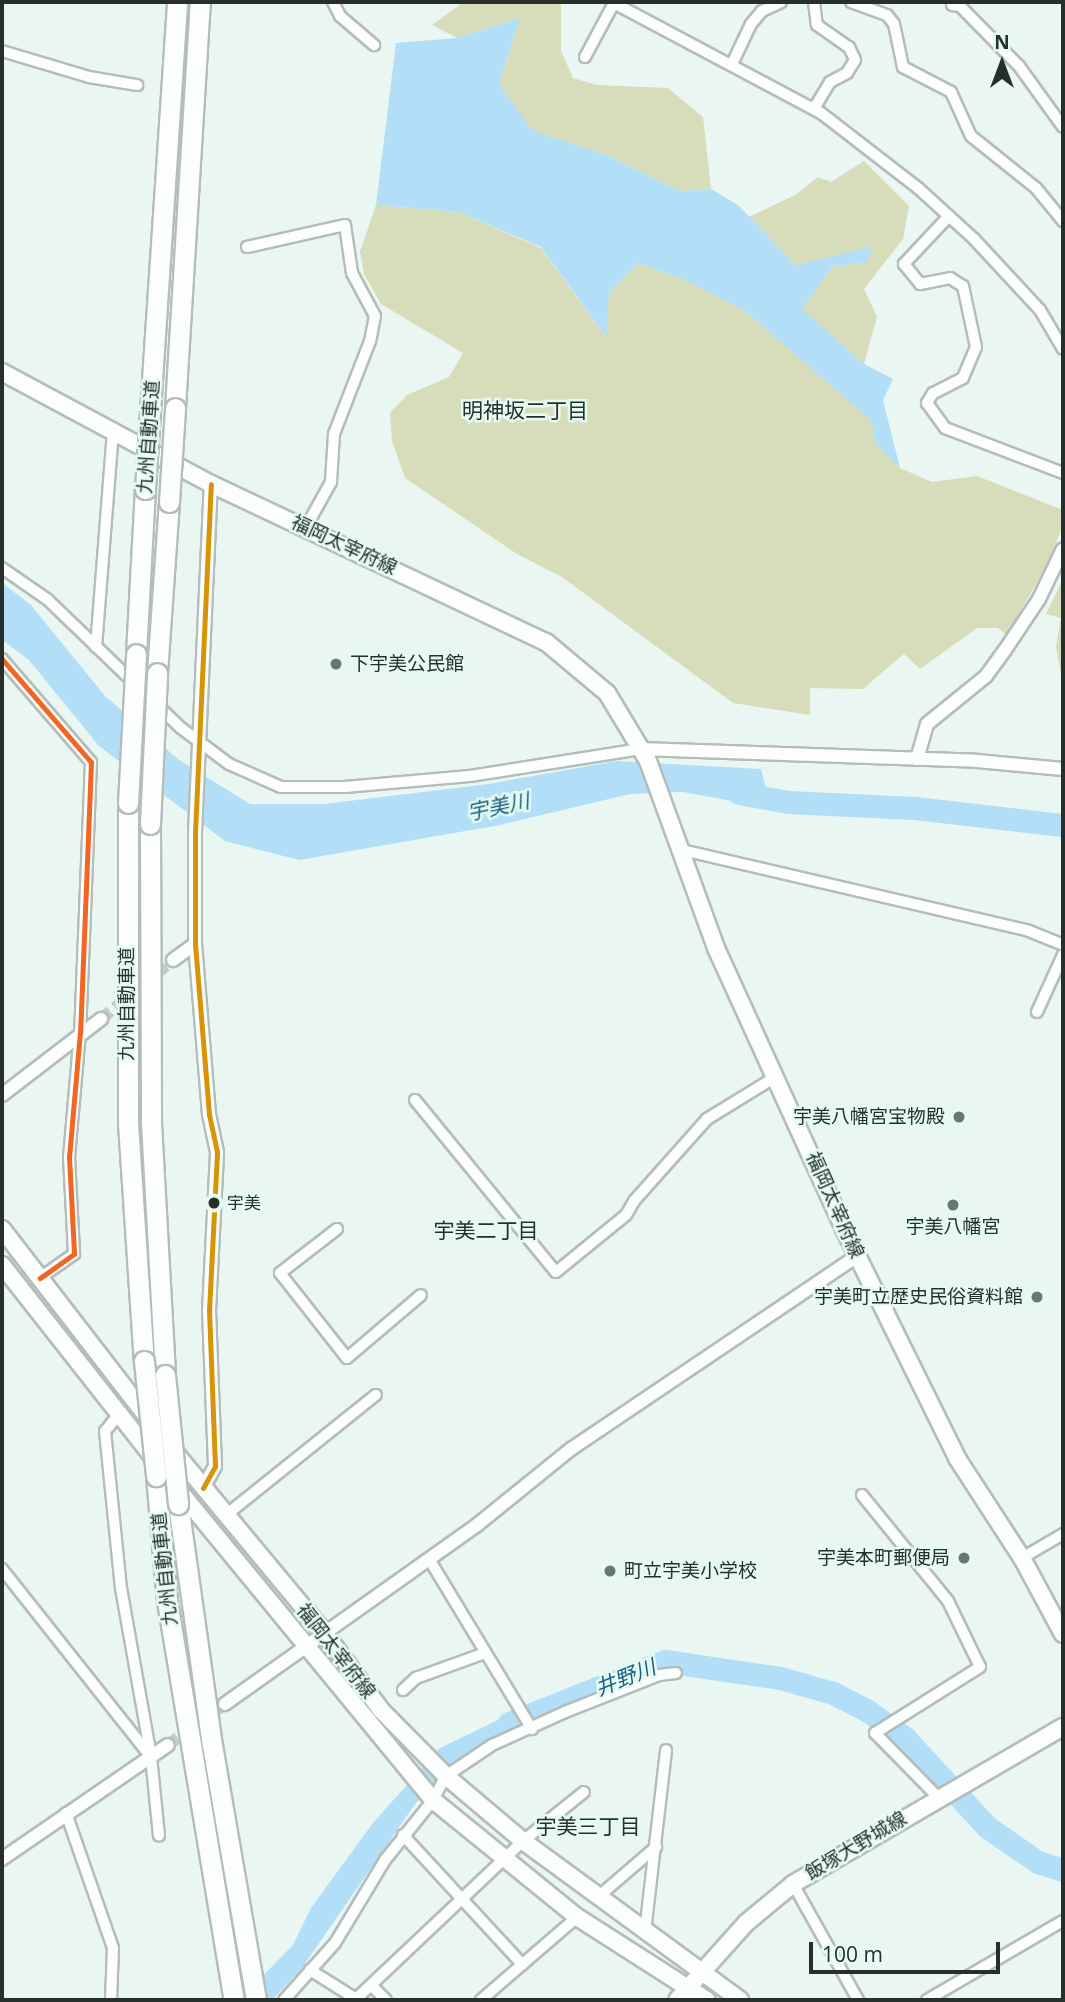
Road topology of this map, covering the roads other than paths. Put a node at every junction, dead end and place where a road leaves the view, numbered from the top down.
1 (177, 2) edge
2 (200, 2) edge
3 (333, 2) edge
4 (613, 2) edge
5 (814, 2) edge
6 (851, 2) edge
7 (776, 3) edge
8 (952, 5) dead end
9 (374, 46) dead end
10 (2, 51) edge
11 (585, 57) dead end
12 (732, 64) junction
13 (137, 85) dead end
14 (814, 109) junction
15 (1063, 127) edge
16 (949, 216) junction
17 (1063, 221) edge
18 (247, 247) dead end
19 (1063, 349) edge
20 (2, 372) edge
21 (113, 429) junction
22 (1063, 473) edge
23 (211, 484) junction
24 (306, 527) junction
25 (1063, 549) edge
26 (2, 568) edge
27 (96, 647) junction
28 (2, 659) edge
29 (197, 744) junction
30 (645, 755) junction
31 (917, 759) junction
32 (1063, 769) edge
33 (678, 849) junction
34 (195, 944) junction
35 (1063, 945) edge
36 (1063, 955) edge
37 (173, 960) tunnel mouth
38 (1037, 1012) dead end
39 (101, 1019) tunnel mouth
40 (80, 1032) junction
41 (777, 1076) junction
42 (2, 1095) edge
43 (415, 1100) dead end
44 (2, 1229) edge
45 (337, 1229) dead end
46 (857, 1256) junction
47 (2, 1265) edge
48 (40, 1278) junction
49 (421, 1295) dead end
50 (376, 1395) dead end
51 (119, 1414) junction
52 (203, 1488) junction
53 (862, 1495) dead end
54 (226, 1516) junction
55 (1063, 1534) edge
56 (1022, 1558) junction
57 (429, 1559) junction
58 (2, 1569) edge
59 (1061, 1626) edge
60 (326, 1635) junction
61 (308, 1648) junction
62 (485, 1653) junction
63 (676, 1673) dead end
64 (403, 1690) dead end
65 (225, 1704) tunnel mouth
66 (531, 1727) junction
67 (1063, 1727) edge
68 (168, 1745) tunnel mouth
69 (666, 1750) dead end
70 (151, 1757) junction
71 (446, 1776) junction
72 (584, 1792) dead end
73 (942, 1795) junction
74 (433, 1800) junction
75 (66, 1813) junction
76 (403, 1835) junction
77 (159, 1836) dead end
78 (523, 1841) junction
79 (656, 1847) junction
80 (2, 1859) edge
81 (506, 1861) junction
82 (793, 1884) junction
83 (598, 1897) junction
84 (460, 1899) junction
85 (578, 1917) junction
86 (1063, 1921) edge
87 (646, 1932) junction
88 (522, 1964) junction
89 (701, 1969) junction
90 (310, 1970) junction
91 (372, 1985) junction
92 (687, 1985) junction
93 (111, 2000) edge
94 (234, 2000) edge
95 (256, 2000) edge
96 (284, 2000) edge
97 (386, 2000) edge
98 (481, 2000) edge
99 (677, 2000) edge
100 (707, 2000) edge
101 (740, 2000) edge
102 (858, 2000) edge
103 (927, 2000) edge

1 - 94 highway, 九州自動車道, bridge
2 - 95 highway, 九州自動車道, bridge
3 - 9 street
4 - 11 street
4 - 12 street
5 - 14 street
6 - 17 street
7 - 12 street
8 - 15 street
10 - 13 street
12 - 14 street
14 - 16 street
16 - 19 street
16 - 22 street
18 - 24 street
20 - 21 main road, 福岡太宰府線
21 - 23 main road, 福岡太宰府線
21 - 27 street
23 - 24 main road, 福岡太宰府線
23 - 29 street
24 - 30 main road, 福岡太宰府線
25 - 31 street
26 - 27 street
27 - 29 street
28 - 40 street
29 - 30 street
29 - 34 street
30 - 31 street
30 - 33 main road, 福岡太宰府線
31 - 32 street
33 - 35 street
33 - 41 main road, 福岡太宰府線
34 - 37 street
34 - 52 street
36 - 38 street
39 - 40 street
40 - 42 street
40 - 48 street
41 - 43 street
41 - 46 main road, 福岡太宰府線
44 - 48 main road, 福岡太宰府線
45 - 49 street
46 - 56 main road, 福岡太宰府線
46 - 57 street
47 - 51 main road, 福岡太宰府線
48 - 52 main road, 福岡太宰府線
50 - 54 street
51 - 61 main road, 福岡太宰府線
51 - 70 street
52 - 54 main road, 福岡太宰府線
53 - 73 street
54 - 60 main road, 福岡太宰府線
55 - 56 street
56 - 59 main road, 福岡太宰府線
57 - 60 street
57 - 62 street
58 - 70 street
60 - 61 street
60 - 71 main road, 福岡太宰府線
61 - 65 street
61 - 74 main road, 福岡太宰府線
62 - 64 street
62 - 66 street
63 - 66 street
66 - 71 street
67 - 73 main road, 飯塚大野城線
68 - 70 street
69 - 79 street
70 - 75 street
70 - 77 street
71 - 74 street
71 - 78 main road, 福岡太宰府線
72 - 78 street
73 - 82 main road, 飯塚大野城線
74 - 76 street
74 - 81 main road, 福岡太宰府線
75 - 80 street
75 - 93 street
76 - 84 street
76 - 90 street
78 - 81 street
78 - 83 main road, 福岡太宰府線
79 - 83 street
79 - 87 street
81 - 84 street
81 - 85 main road, 福岡太宰府線
82 - 89 main road, 飯塚大野城線
82 - 102 street
83 - 87 main road, 福岡太宰府線
84 - 88 street
84 - 91 street
85 - 88 street
85 - 92 main road, 福岡太宰府線
86 - 103 street
87 - 89 main road, 福岡太宰府線
88 - 98 street
89 - 92 main road, 飯塚大野城線
89 - 101 main road, 福岡太宰府線
90 - 91 street
90 - 96 street
91 - 97 street
92 - 99 main road, 飯塚大野城線
92 - 100 main road, 福岡太宰府線

